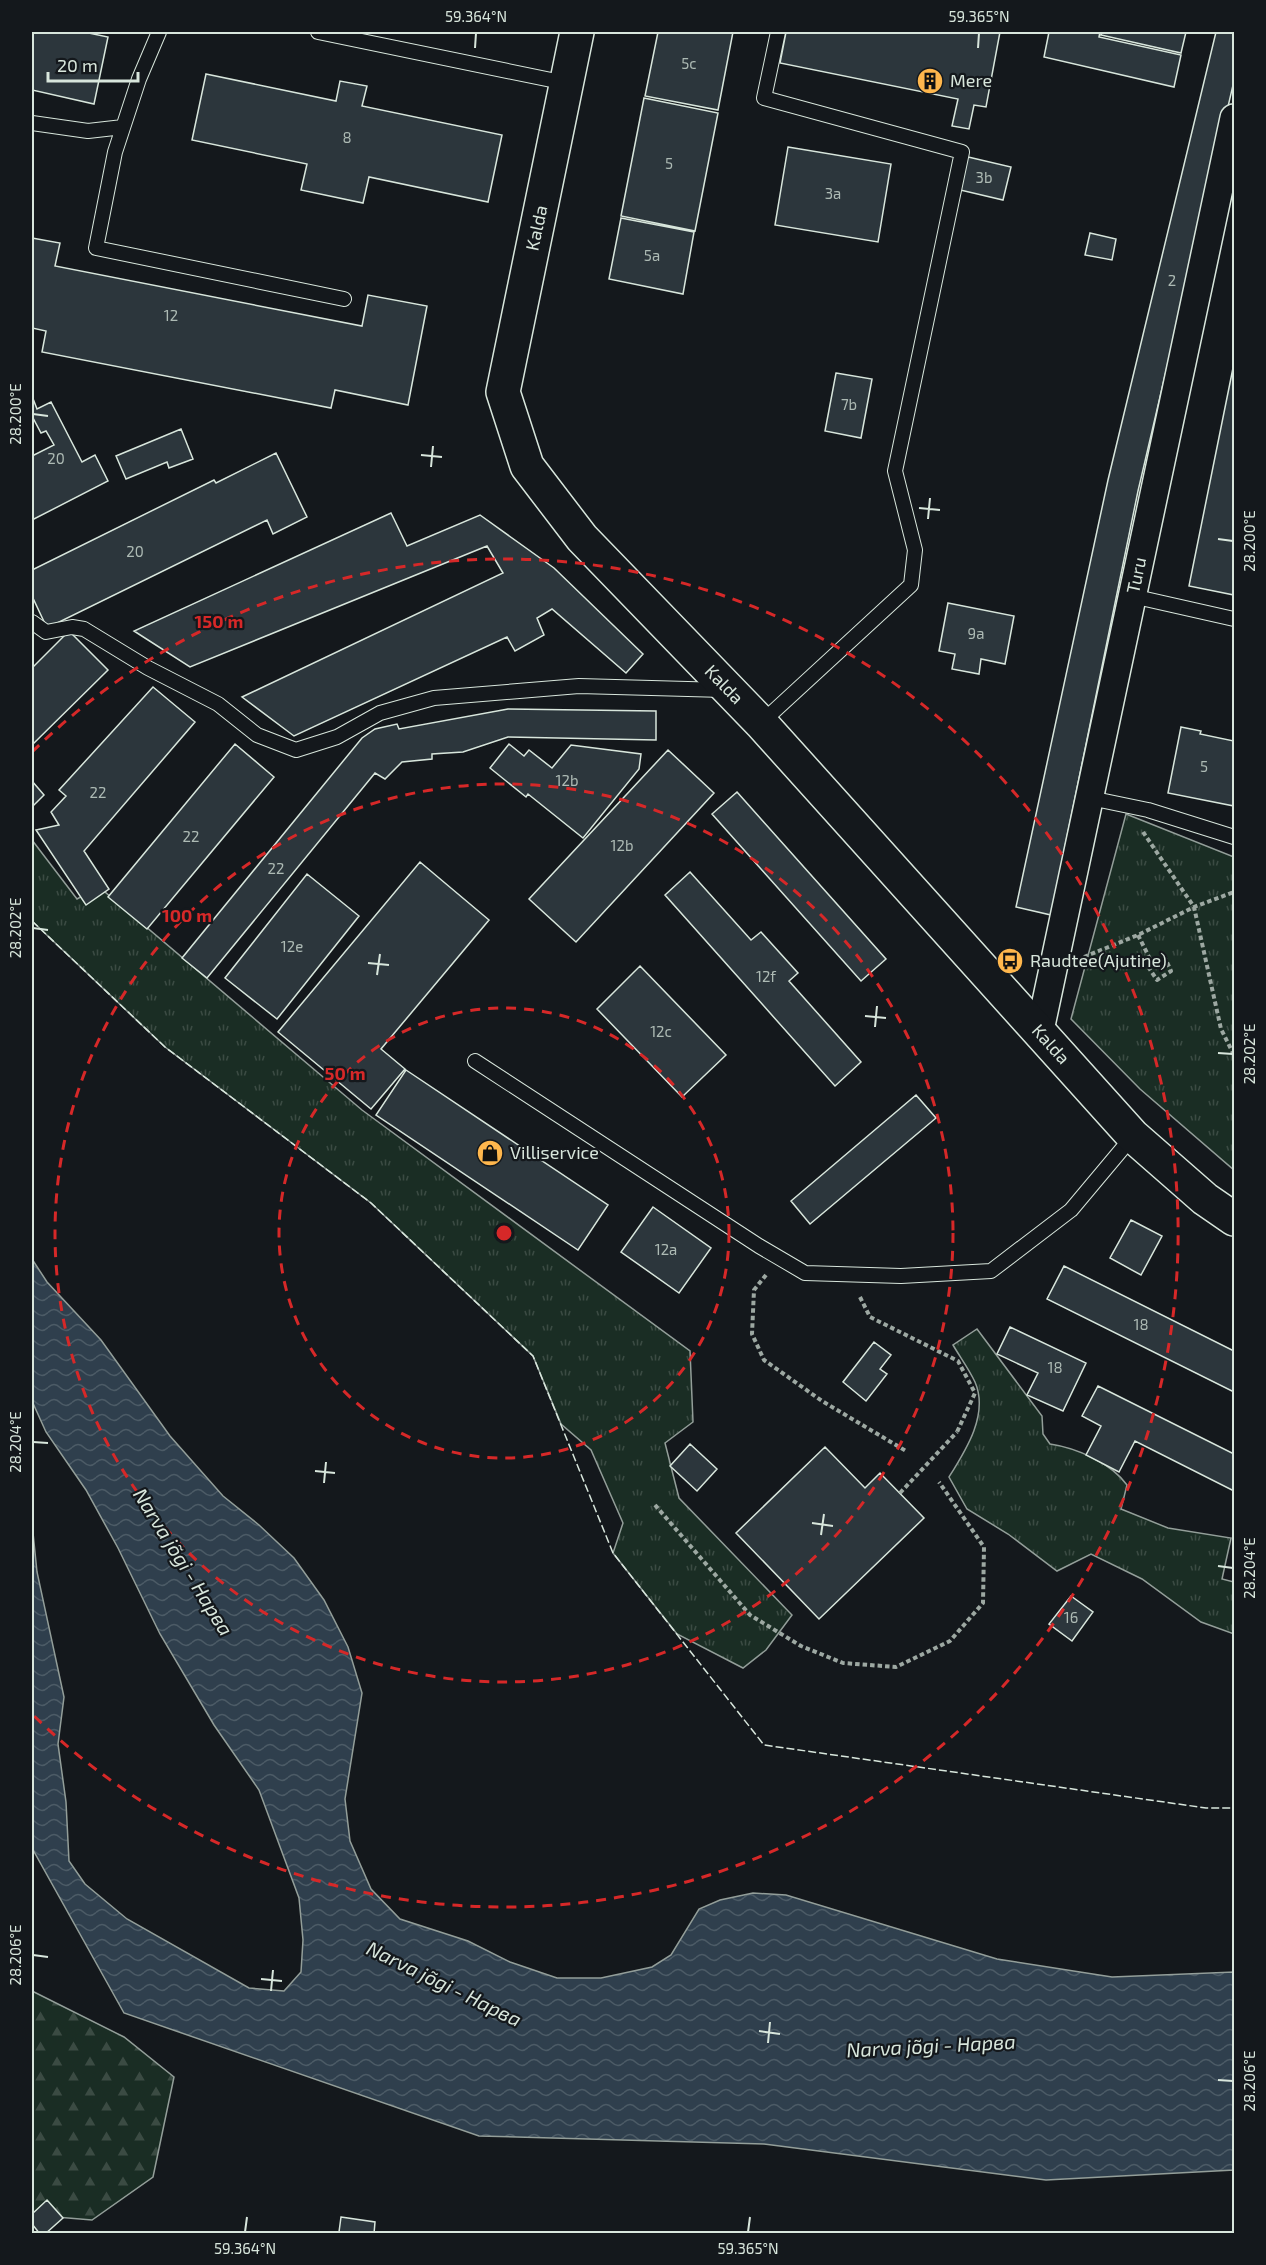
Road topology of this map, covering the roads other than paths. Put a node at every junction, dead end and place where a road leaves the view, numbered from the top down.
1 (159, 32) edge
2 (318, 32) edge
3 (578, 32) edge
4 (778, 32) edge
5 (566, 82) junction
6 (1234, 118) edge
7 (32, 123) edge
8 (123, 127) junction
9 (1226, 200) edge
10 (344, 299) dead end
11 (1132, 596) junction
12 (1234, 619) edge
13 (32, 622) edge
14 (729, 690) junction
15 (761, 723) junction
16 (1089, 798) junction
17 (1234, 837) edge
18 (1039, 1035) junction
19 (475, 1061) dead end
20 (1133, 1136) junction
21 (1234, 1219) edge

1 - 8 lane
2 - 5 lane
3 - 5 street, Kalda
4 - 15 lane
5 - 14 street, Kalda
6 - 9 street, Turu
7 - 8 lane
8 - 10 lane
9 - 11 street, Turu
11 - 12 lane
11 - 16 street, Turu
13 - 14 lane
14 - 15 street, Kalda
15 - 18 street, Kalda
16 - 17 lane
16 - 18 street, Turu
18 - 20 street, Kalda
19 - 20 lane
20 - 21 street, Kalda

